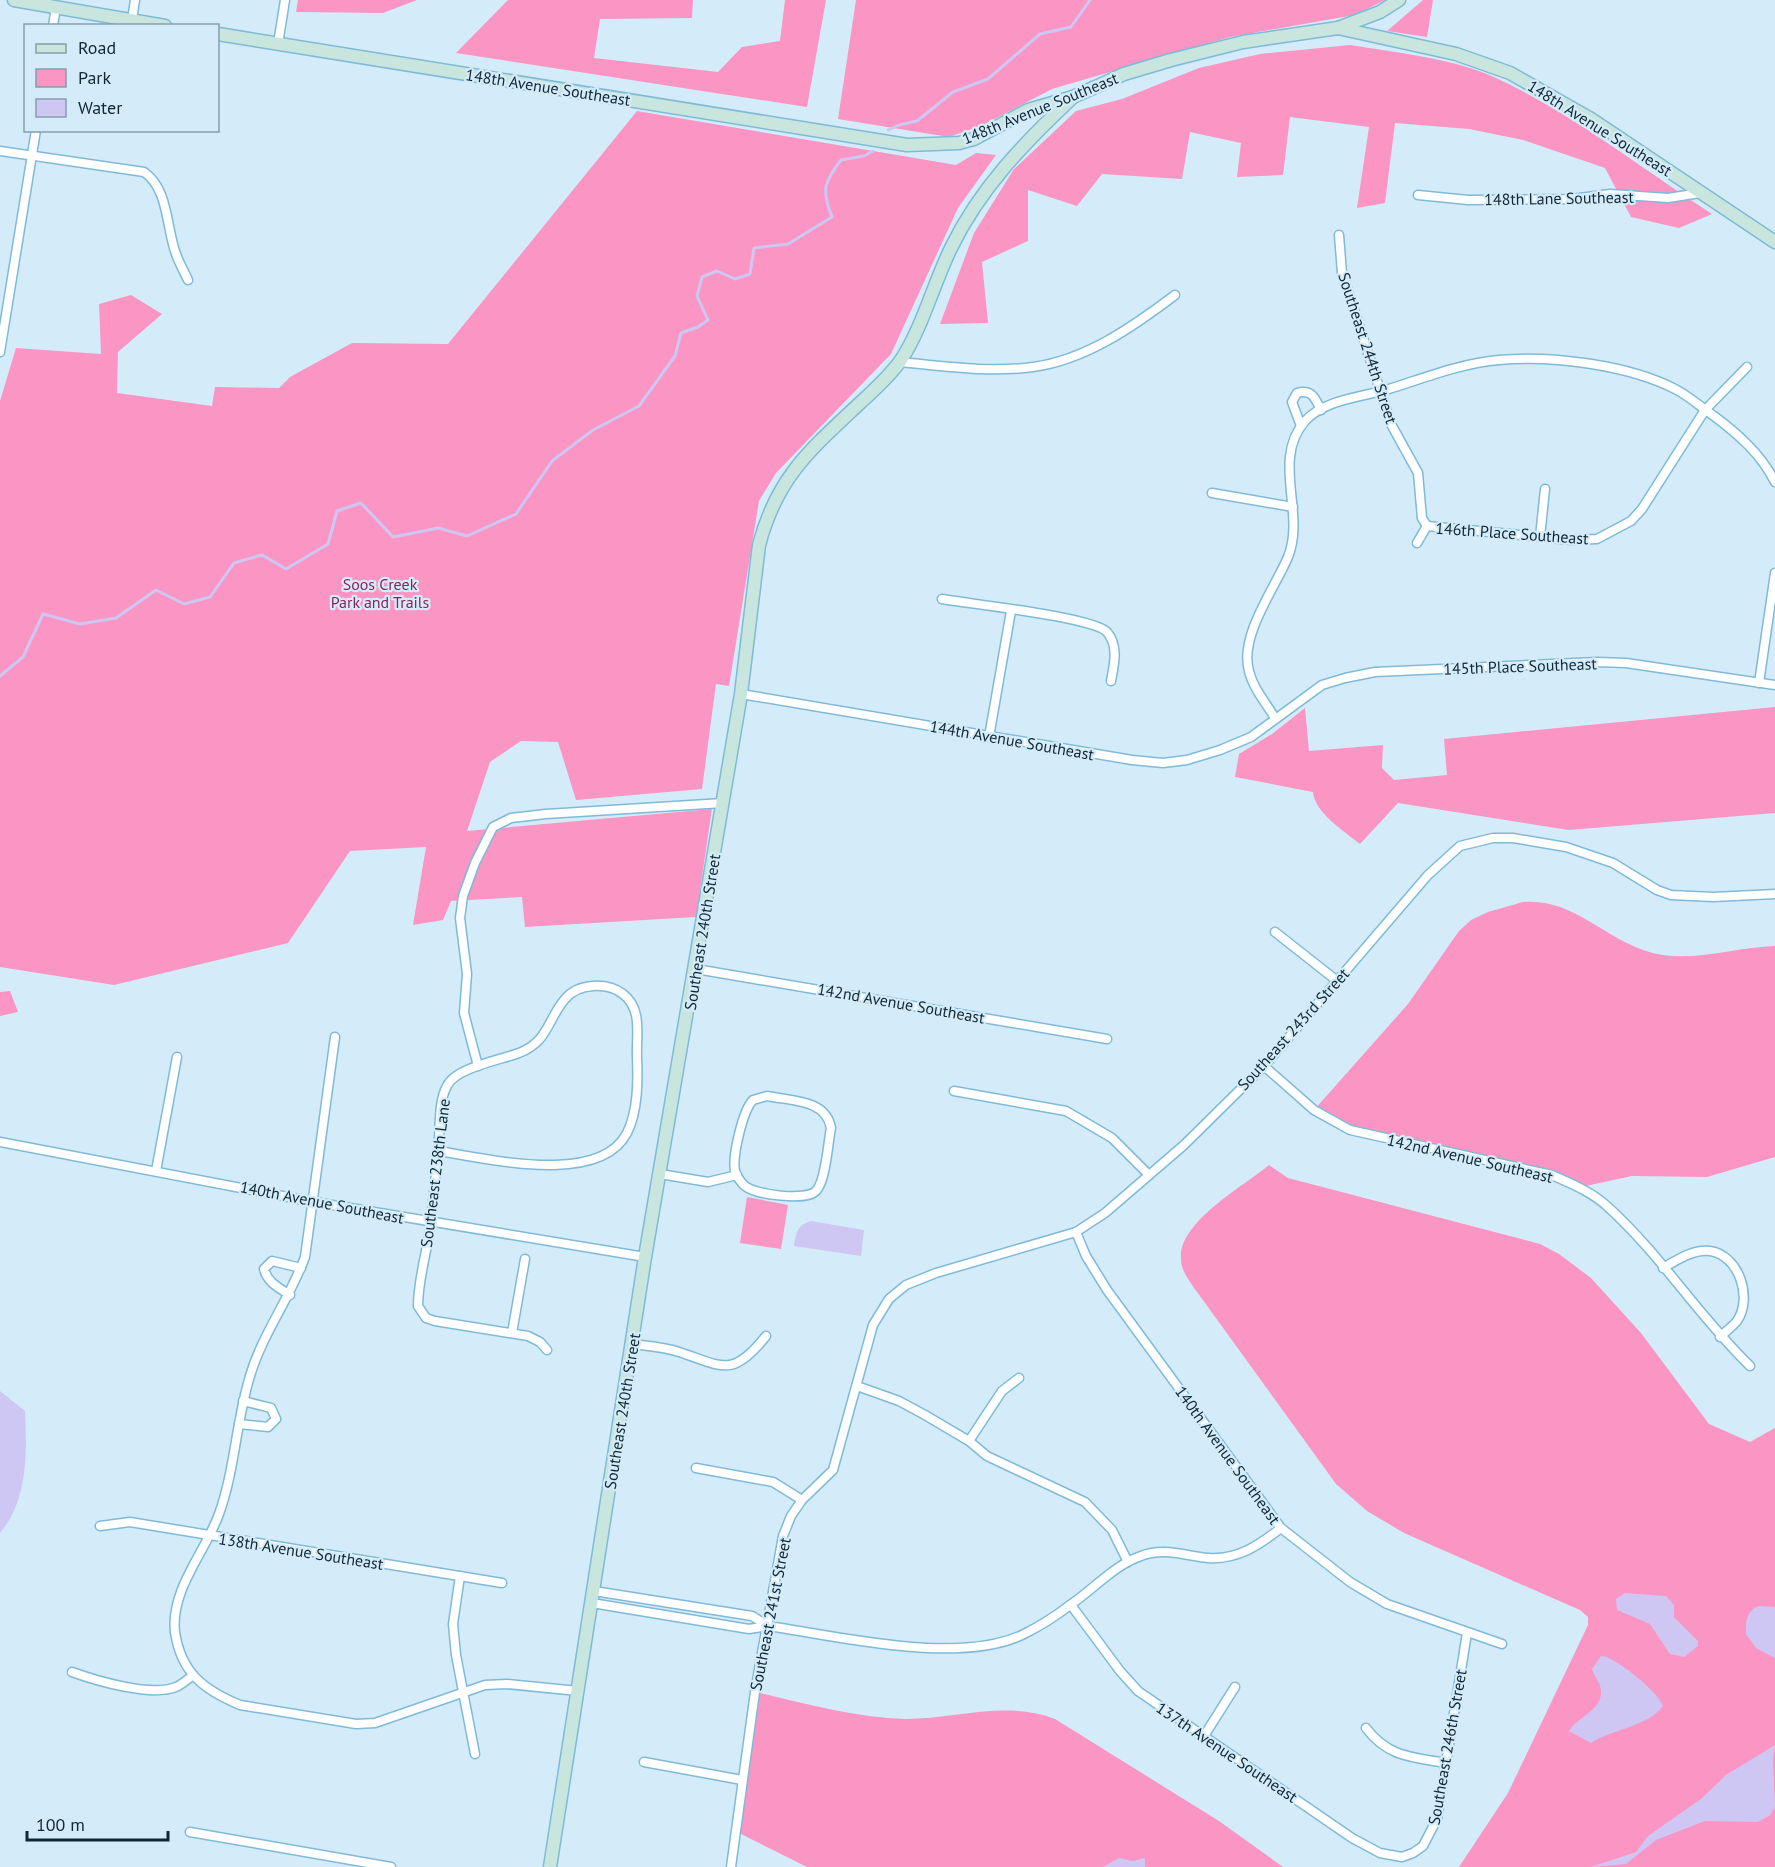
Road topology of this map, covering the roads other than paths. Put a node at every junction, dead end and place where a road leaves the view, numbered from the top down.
1 (14, 0) edge
2 (135, 0) edge
3 (285, 0) edge
4 (1399, 0) edge
5 (56, 7) junction
6 (132, 20) junction
7 (53, 24) edge
8 (154, 24) edge
9 (1338, 28) junction
10 (219, 34) edge
11 (278, 44) junction
12 (1073, 97) junction
13 (36, 132) edge
14 (0, 151) edge
15 (32, 157) junction
16 (1700, 193) junction
17 (1418, 195) dead end
18 (1339, 235) dead end
19 (1775, 242) edge
20 (188, 280) dead end
21 (1175, 295) dead end
22 (0, 352) edge
23 (900, 362) junction
24 (1747, 367) dead end
25 (1380, 392) junction
26 (1322, 410) junction
27 (1705, 410) junction
28 (1301, 426) junction
29 (1775, 482) edge
30 (1545, 489) dead end
31 (1212, 493) dead end
32 (1293, 507) junction
33 (1427, 526) junction
34 (1540, 537) junction
35 (1417, 543) dead end
36 (1775, 573) edge
37 (942, 599) dead end
38 (1011, 610) junction
39 (1111, 681) dead end
40 (1759, 682) junction
41 (1775, 685) edge
42 (741, 694) junction
43 (1275, 718) junction
44 (989, 737) junction
45 (723, 803) junction
46 (1775, 894) edge
47 (1275, 932) dead end
48 (696, 969) junction
49 (1336, 980) junction
50 (335, 1037) dead end
51 (1107, 1039) dead end
52 (177, 1057) dead end
53 (477, 1066) junction
54 (1264, 1066) junction
55 (954, 1091) dead end
56 (0, 1142) edge
57 (438, 1151) junction
58 (156, 1170) junction
59 (660, 1174) junction
60 (737, 1175) junction
61 (1149, 1175) junction
62 (314, 1202) junction
63 (431, 1222) junction
64 (1076, 1232) junction
65 (645, 1257) junction
66 (525, 1259) dead end
67 (301, 1268) junction
68 (1663, 1268) junction
69 (290, 1295) junction
70 (512, 1333) junction
71 (766, 1336) dead end
72 (1720, 1337) junction
73 (632, 1344) junction
74 (548, 1350) dead end
75 (1750, 1366) dead end
76 (1019, 1378) dead end
77 (856, 1386) junction
78 (243, 1401) junction
79 (238, 1424) junction
80 (969, 1441) junction
81 (696, 1468) dead end
82 (802, 1500) junction
83 (100, 1526) dead end
84 (1281, 1527) junction
85 (210, 1536) junction
86 (1128, 1562) junction
87 (459, 1576) junction
88 (502, 1583) dead end
89 (593, 1597) junction
90 (1071, 1605) junction
91 (768, 1626) junction
92 (1467, 1633) junction
93 (1502, 1644) dead end
94 (72, 1672) dead end
95 (192, 1676) junction
96 (1235, 1687) dead end
97 (463, 1690) junction
98 (578, 1691) junction
99 (1366, 1728) dead end
100 (1204, 1736) junction
101 (475, 1754) dead end
102 (644, 1762) dead end
103 (1446, 1763) junction
104 (742, 1780) junction
105 (190, 1832) dead end
106 (1413, 1853) joint
107 (381, 1866) edge
108 (391, 1867) edge
109 (550, 1867) edge
110 (731, 1867) edge

1 - 5 main road
2 - 6 street
3 - 11 street
4 - 9 main road
5 - 6 main road
5 - 7 street
6 - 8 main road
9 - 12 main road, 148th Avenue Southeast
9 - 16 main road, 148th Avenue Southeast
10 - 11 main road, 148th Avenue Southeast
11 - 12 main road, 148th Avenue Southeast
12 - 23 main road, Southeast 240th Street
13 - 15 street
14 - 15 street
15 - 20 street
15 - 22 street
16 - 17 street, 148th Lane Southeast
16 - 19 main road, 148th Avenue Southeast
18 - 25 street, Southeast 244th Street
21 - 23 street
23 - 42 main road, Southeast 240th Street
24 - 27 street, 146th Place Southeast
25 - 26 street
25 - 27 street
25 - 33 street, Southeast 244th Street
26 - 28 street
26 - 28 street
27 - 29 street
27 - 34 street, 146th Place Southeast
28 - 32 street
30 - 34 street
31 - 32 street
32 - 43 street
33 - 34 street, 146th Place Southeast
33 - 35 street, 146th Place Southeast
36 - 40 street
37 - 38 street
38 - 39 street
38 - 44 street
40 - 41 street, 145th Place Southeast
40 - 43 street, 145th Place Southeast
42 - 44 street, 144th Avenue Southeast
42 - 45 main road, Southeast 240th Street
43 - 44 street, 144th Avenue Southeast
45 - 48 main road, Southeast 240th Street
45 - 53 street
46 - 49 street, Southeast 243rd Street
47 - 49 street
48 - 51 street, 142nd Avenue Southeast
48 - 59 main road, Southeast 240th Street
49 - 54 street, Southeast 243rd Street
50 - 62 street
52 - 58 street
53 - 57 street, Southeast 238th Lane
53 - 57 street, Southeast 238th Lane
54 - 61 street, Southeast 243rd Street
54 - 68 street, 142nd Avenue Southeast
55 - 61 street
56 - 58 street, 140th Avenue Southeast
57 - 63 street, Southeast 238th Lane
58 - 62 street, 140th Avenue Southeast
59 - 60 street
59 - 65 main road, Southeast 240th Street
60 - 60 street
61 - 64 street, Southeast 243rd Street
62 - 63 street, 140th Avenue Southeast
62 - 67 street
63 - 65 street, 140th Avenue Southeast
63 - 70 street, Southeast 238th Lane
64 - 77 street, Southeast 241st Street
64 - 84 street, 140th Avenue Southeast
65 - 73 main road, Southeast 240th Street
66 - 70 street
67 - 69 street
67 - 69 street
68 - 72 street, 142nd Avenue Southeast
68 - 72 street
69 - 78 street
70 - 74 street
71 - 73 street
72 - 75 street, 142nd Avenue Southeast
73 - 89 main road, Southeast 240th Street
76 - 80 street
77 - 80 street
77 - 82 street, Southeast 241st Street
78 - 79 street
78 - 79 street
79 - 85 street
80 - 86 street
81 - 82 street
82 - 91 street, Southeast 241st Street
83 - 85 street, 138th Avenue Southeast
84 - 86 street
84 - 92 street, 140th Avenue Southeast
85 - 87 street, 138th Avenue Southeast
85 - 95 street
86 - 90 street
87 - 88 street, 138th Avenue Southeast
87 - 97 street
89 - 91 street
89 - 91 street
89 - 98 main road, Southeast 240th Street
90 - 91 street
90 - 100 street, 137th Avenue Southeast
91 - 104 street, Southeast 241st Street
92 - 93 street, 140th Avenue Southeast
92 - 103 street, Southeast 246th Street
94 - 95 street
95 - 97 street
96 - 100 street
97 - 98 street
97 - 101 street
98 - 109 main road, Southeast 240th Street
99 - 103 street
100 - 106 street, 137th Avenue Southeast
102 - 104 street
103 - 106 street, Southeast 246th Street
104 - 110 street, Southeast 241st Street
105 - 107 street
107 - 108 street

